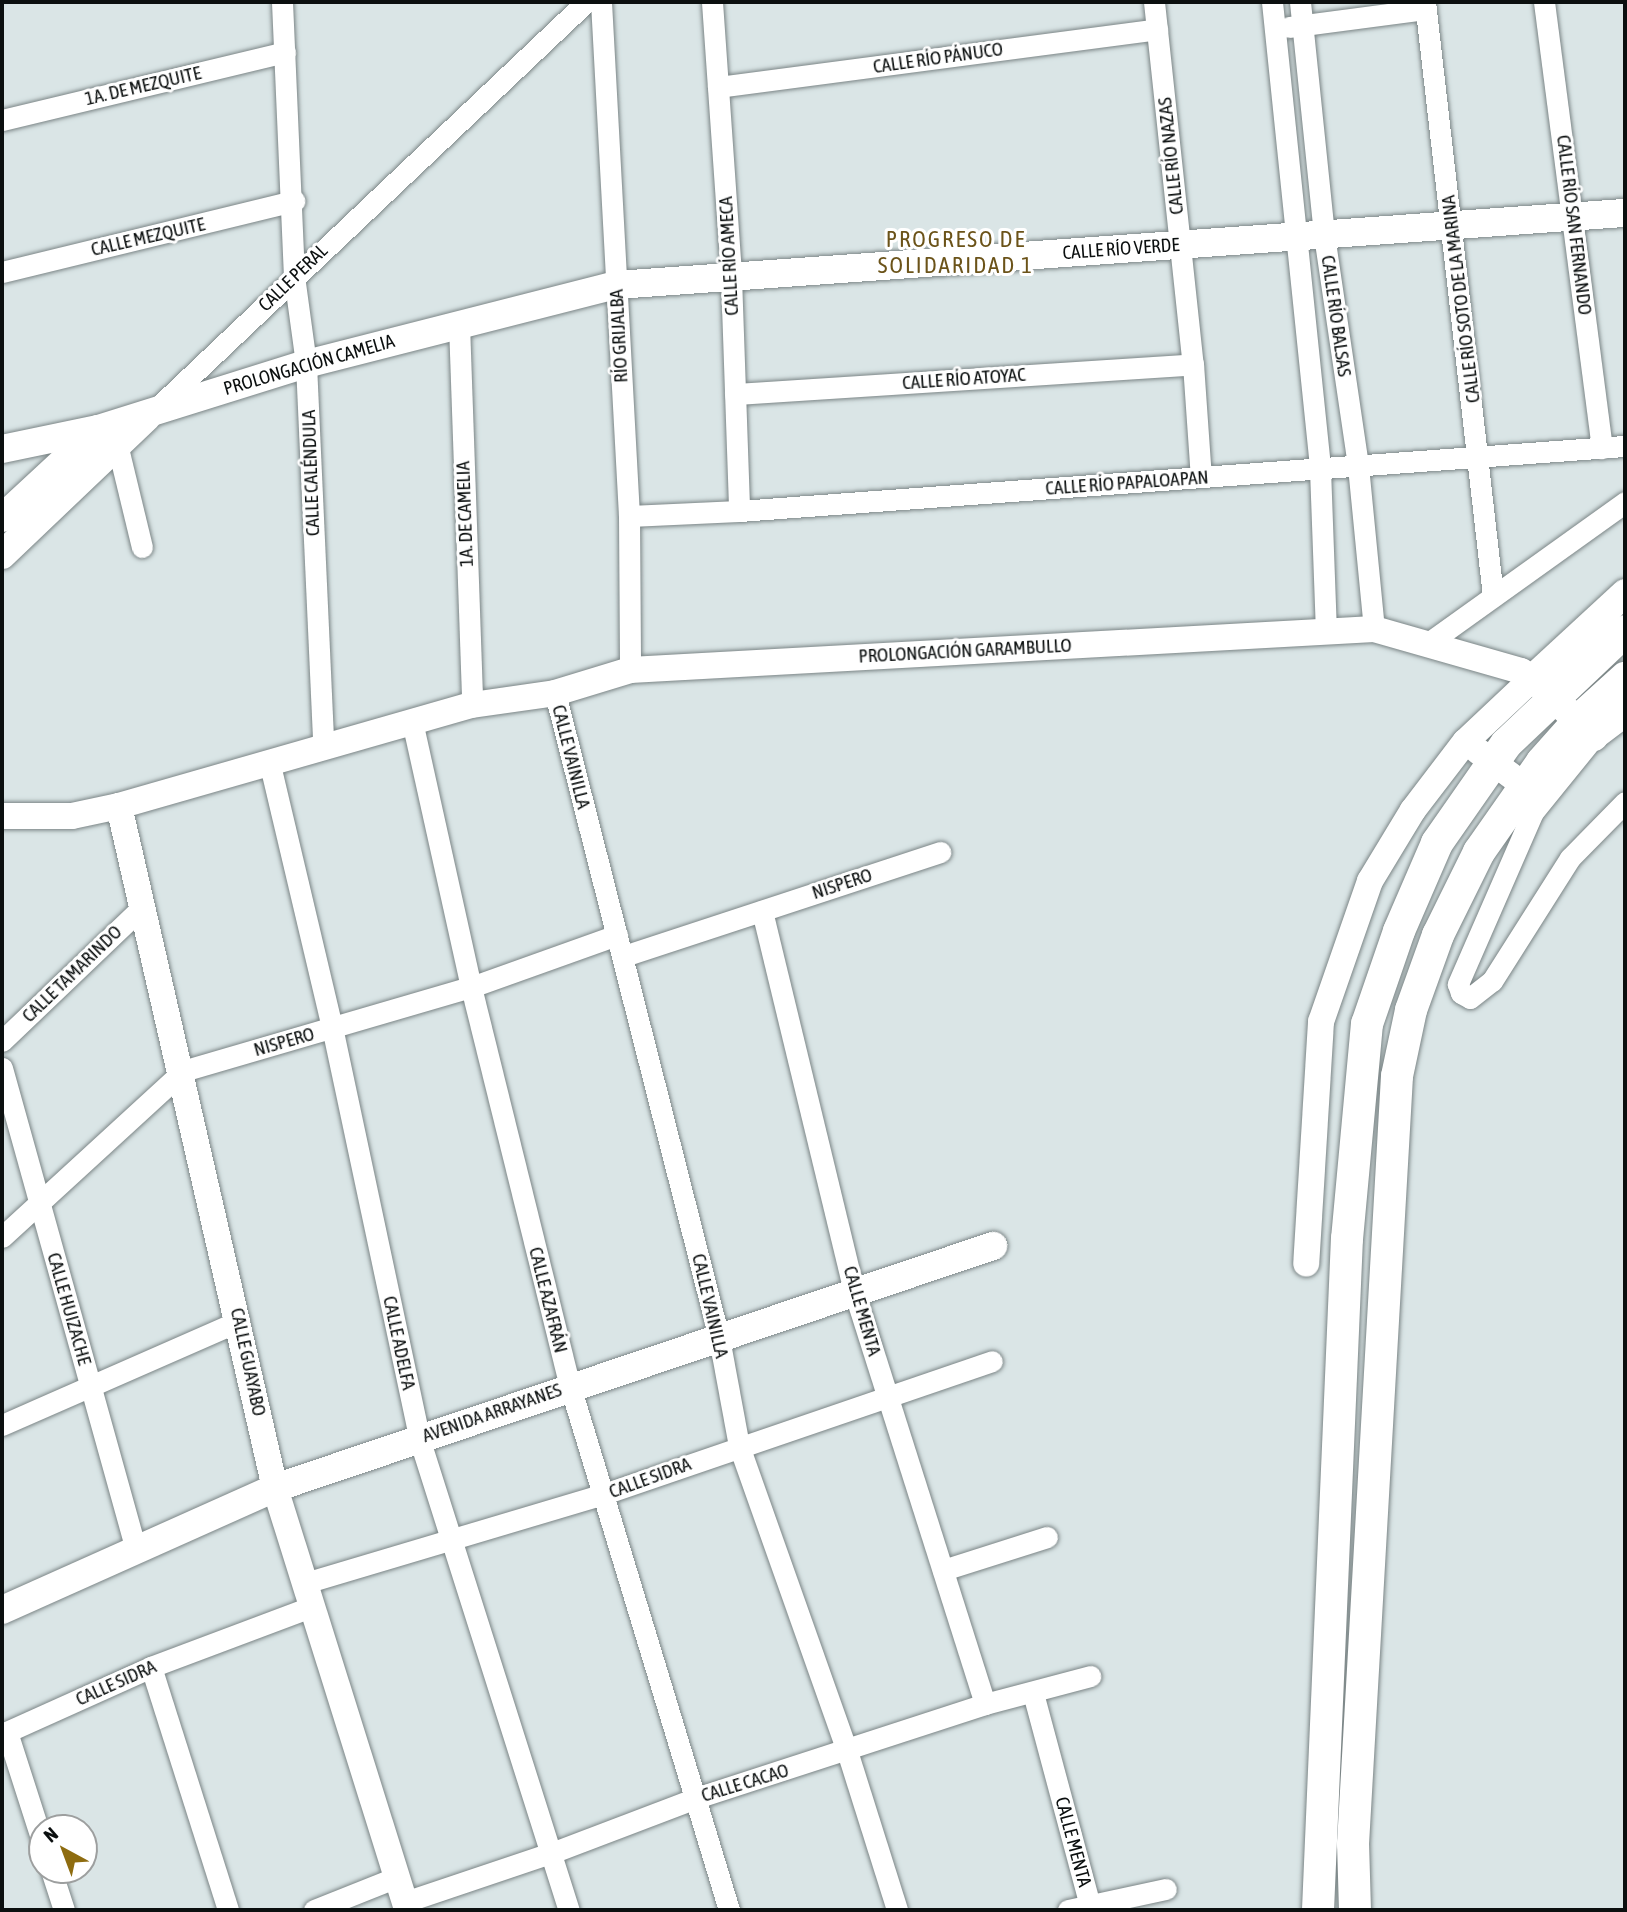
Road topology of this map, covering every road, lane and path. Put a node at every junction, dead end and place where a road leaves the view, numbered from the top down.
1 (282, 2) edge
2 (586, 2) edge
3 (601, 2) edge
4 (712, 2) edge
5 (1154, 2) edge
6 (1272, 2) edge
7 (1300, 2) edge
8 (1544, 2) edge
9 (1425, 5) edge
10 (1302, 25) junction
11 (1157, 29) junction
12 (1275, 30) junction
13 (285, 52) junction
14 (718, 87) junction
15 (2, 120) edge
16 (294, 201) junction
17 (1625, 214) edge
18 (1573, 217) junction
19 (1452, 226) junction
20 (1324, 235) junction
21 (1295, 237) junction
22 (1180, 245) junction
23 (2, 272) edge
24 (294, 276) junction
25 (731, 277) junction
26 (617, 285) junction
27 (458, 324) junction
28 (1194, 364) junction
29 (306, 365) junction
30 (735, 394) junction
31 (156, 409) junction
32 (108, 436) junction
33 (1625, 446) edge
34 (1602, 448) junction
35 (2, 449) edge
36 (1480, 457) junction
37 (1358, 466) junction
38 (1320, 469) junction
39 (1201, 477) junction
40 (1625, 502) edge
41 (739, 512) junction
42 (629, 516) junction
43 (2, 518) edge
44 (142, 547) dead end
45 (2, 555) edge
46 (1625, 593) edge
47 (1493, 596) junction
48 (1374, 629) junction
49 (1326, 630) junction
50 (1625, 631) edge
51 (1427, 644) junction
52 (630, 670) junction
53 (1625, 678) edge
54 (1542, 688) junction
55 (555, 693) junction
56 (472, 705) junction
57 (1625, 714) edge
58 (412, 721) junction
59 (1585, 730) junction
60 (1465, 743) junction
61 (323, 745) junction
62 (1493, 763) junction
63 (270, 765) junction
64 (1533, 792) junction
65 (1625, 802) edge
66 (119, 806) junction
67 (2, 816) edge
68 (940, 852) dead end
69 (142, 907) junction
70 (762, 911) junction
71 (617, 935) junction
72 (624, 956) junction
73 (471, 987) junction
74 (332, 1027) junction
75 (2, 1041) edge
76 (2, 1068) edge
77 (183, 1071) junction
78 (39, 1202) junction
79 (2, 1237) edge
80 (993, 1246) dead end
81 (1306, 1264) dead end
82 (855, 1294) junction
83 (239, 1321) junction
84 (719, 1338) junction
85 (992, 1361) dead end
86 (569, 1386) junction
87 (91, 1387) junction
88 (887, 1395) junction
89 (2, 1425) edge
90 (419, 1438) junction
91 (739, 1446) junction
92 (275, 1488) junction
93 (601, 1495) junction
94 (1047, 1537) dead end
95 (449, 1542) junction
96 (136, 1550) junction
97 (943, 1570) junction
98 (308, 1595) junction
99 (2, 1610) edge
100 (152, 1667) junction
101 (1090, 1676) dead end
102 (1033, 1693) junction
103 (985, 1704) junction
104 (4, 1733) edge
105 (847, 1751) junction
106 (696, 1798) junction
107 (32, 1814) edge
108 (554, 1852) junction
109 (397, 1877) junction
110 (56, 1884) edge
111 (1166, 1889) dead end
112 (406, 1906) edge
113 (1090, 1907) edge
114 (64, 1910) edge
115 (228, 1910) edge
116 (314, 1910) edge
117 (569, 1910) edge
118 (729, 1910) edge
119 (897, 1910) edge
120 (1068, 1910) edge
121 (1318, 1910) edge
122 (1355, 1910) edge

1 - 13 street, CALLE CALÉNDULA
2 - 24 street, CALLE PERAL
3 - 26 street, RÍO GRIJALBA
4 - 14 street, CALLE RÍO AMECA
5 - 11 street, CALLE RÍO NAZAS
6 - 12 street, CALLE RÍO BALSAS
7 - 10 street, CALLE RÍO BALSAS
8 - 18 street, CALLE RÍO SAN FERNANDO
9 - 10 street
9 - 19 street, CALLE RÍO SOTO DE LA MARINA
10 - 12 street
10 - 20 street, CALLE RÍO BALSAS
11 - 14 street, CALLE RÍO PÁNUCO
11 - 22 street, CALLE RÍO NAZAS
12 - 21 street, CALLE RÍO BALSAS
13 - 15 street, 1A. DE MEZQUITE
13 - 16 street, CALLE CALÉNDULA
14 - 25 street, CALLE RÍO AMECA
16 - 23 street, CALLE MEZQUITE
16 - 24 street, CALLE CALÉNDULA
17 - 18 main road, CALLE RÍO VERDE
18 - 19 main road, CALLE RÍO VERDE
18 - 34 street, CALLE RÍO SAN FERNANDO
19 - 20 main road, CALLE RÍO VERDE
19 - 36 street, CALLE RÍO SOTO DE LA MARINA
20 - 21 main road, CALLE RÍO VERDE
20 - 37 street, CALLE RÍO BALSAS
21 - 22 main road, CALLE RÍO VERDE
21 - 38 street, CALLE RÍO BALSAS
22 - 25 main road, CALLE RÍO VERDE
22 - 28 street, CALLE RÍO NAZAS
24 - 29 street, CALLE CALÉNDULA
24 - 31 street, CALLE PERAL
25 - 26 main road, CALLE RÍO VERDE
25 - 30 street, CALLE RÍO AMECA
26 - 27 main road, PROLONGACIÓN CAMELIA
26 - 42 street, RÍO GRIJALBA
27 - 29 main road, PROLONGACIÓN CAMELIA
27 - 56 street, 1A. DE CAMELIA
28 - 30 street, CALLE RÍO ATOYAC
28 - 39 street, CALLE RÍO NAZAS
29 - 31 main road, PROLONGACIÓN CAMELIA
29 - 61 street, CALLE CALÉNDULA
30 - 41 street, CALLE RÍO AMECA
31 - 32 main road, CALLE PERAL
32 - 35 main road
32 - 43 main road, CALLE PERAL
32 - 44 street
32 - 45 main road, CALLE PERAL
33 - 34 street, CALLE RÍO PAPALOAPAN
34 - 36 street, CALLE RÍO PAPALOAPAN
36 - 37 street, CALLE RÍO PAPALOAPAN
36 - 47 street, CALLE RÍO SOTO DE LA MARINA
37 - 38 street, CALLE RÍO PAPALOAPAN
37 - 48 street, CALLE RÍO BALSAS
38 - 39 street, CALLE RÍO PAPALOAPAN
38 - 49 street, CALLE RÍO BALSAS
39 - 41 street, CALLE RÍO PAPALOAPAN
40 - 47 street
41 - 42 street, CALLE RÍO PAPALOAPAN
42 - 52 street, RÍO GRIJALBA
46 - 54 main road
47 - 51 street
48 - 49 street, PROLONGACIÓN GARAMBULLO
48 - 51 street, PROLONGACIÓN GARAMBULLO
49 - 52 street, PROLONGACIÓN GARAMBULLO
50 - 54 main road
51 - 54 street, PROLONGACIÓN GARAMBULLO
52 - 55 street, PROLONGACIÓN GARAMBULLO
53 - 59 main road
54 - 59 main road
54 - 60 street
54 - 62 main road
55 - 56 street, PROLONGACIÓN GARAMBULLO
55 - 71 street, CALLE VAINILLA
56 - 58 street, PROLONGACIÓN GARAMBULLO
57 - 59 street
58 - 61 street, PROLONGACIÓN GARAMBULLO
58 - 73 street, CALLE AZAFRÁN
59 - 64 main road
60 - 62 street
60 - 81 street
61 - 63 street, PROLONGACIÓN GARAMBULLO
62 - 64 street
62 - 121 main road
63 - 66 street, PROLONGACIÓN GARAMBULLO
63 - 74 street, CALLE ADELFA
64 - 65 street
64 - 122 main road
66 - 67 street, PROLONGACIÓN GARAMBULLO
66 - 69 street, CALLE GUAYABO
68 - 70 street, NISPERO
69 - 75 street, CALLE TAMARINDO
69 - 77 street, CALLE GUAYABO
70 - 72 street, NISPERO
70 - 82 street, CALLE MENTA
71 - 72 street, CALLE VAINILLA
71 - 73 street, NISPERO
72 - 84 street, CALLE VAINILLA
73 - 74 street, NISPERO
73 - 86 street, CALLE AZAFRÁN
74 - 77 street, NISPERO
74 - 90 street, CALLE ADELFA
76 - 78 street, CALLE HUIZACHE
77 - 78 street, NISPERO
77 - 83 street, CALLE GUAYABO
78 - 79 street, NISPERO
78 - 87 street, CALLE HUIZACHE
80 - 82 main road, AVENIDA ARRAYANES
82 - 84 main road, AVENIDA ARRAYANES
82 - 88 street, CALLE MENTA
83 - 87 street
83 - 92 street, CALLE GUAYABO
84 - 86 main road, AVENIDA ARRAYANES
84 - 91 street, CALLE VAINILLA
85 - 88 street, CALLE SIDRA
86 - 90 main road, AVENIDA ARRAYANES
86 - 93 street, CALLE AZAFRÁN
87 - 89 street
87 - 96 street, CALLE HUIZACHE
88 - 91 street, CALLE SIDRA
88 - 97 street, CALLE MENTA
90 - 92 main road, AVENIDA ARRAYANES
90 - 95 street, CALLE ADELFA
91 - 93 street, CALLE SIDRA
91 - 105 street, CALLE VAINILLA
92 - 96 main road, AVENIDA ARRAYANES
92 - 98 street, CALLE GUAYABO
93 - 95 street, CALLE SIDRA
93 - 106 street, CALLE AZAFRÁN
94 - 97 street
95 - 98 street, CALLE SIDRA
95 - 108 street, CALLE ADELFA
96 - 99 main road, AVENIDA ARRAYANES
97 - 103 street, CALLE MENTA
98 - 100 street, CALLE SIDRA
98 - 109 street, CALLE GUAYABO
100 - 104 street, CALLE SIDRA
100 - 115 street
101 - 102 street, CALLE CACAO
102 - 103 street, CALLE CACAO
102 - 113 street, CALLE MENTA
103 - 105 street, CALLE CACAO
104 - 107 street
105 - 106 street, CALLE CACAO
105 - 119 street, CALLE VAINILLA
106 - 108 street, CALLE CACAO
106 - 118 street, CALLE AZAFRÁN
108 - 112 street, CALLE CACAO
108 - 117 street, CALLE ADELFA
109 - 112 street, CALLE GUAYABO
109 - 116 street
110 - 114 street
111 - 113 street
113 - 120 street

